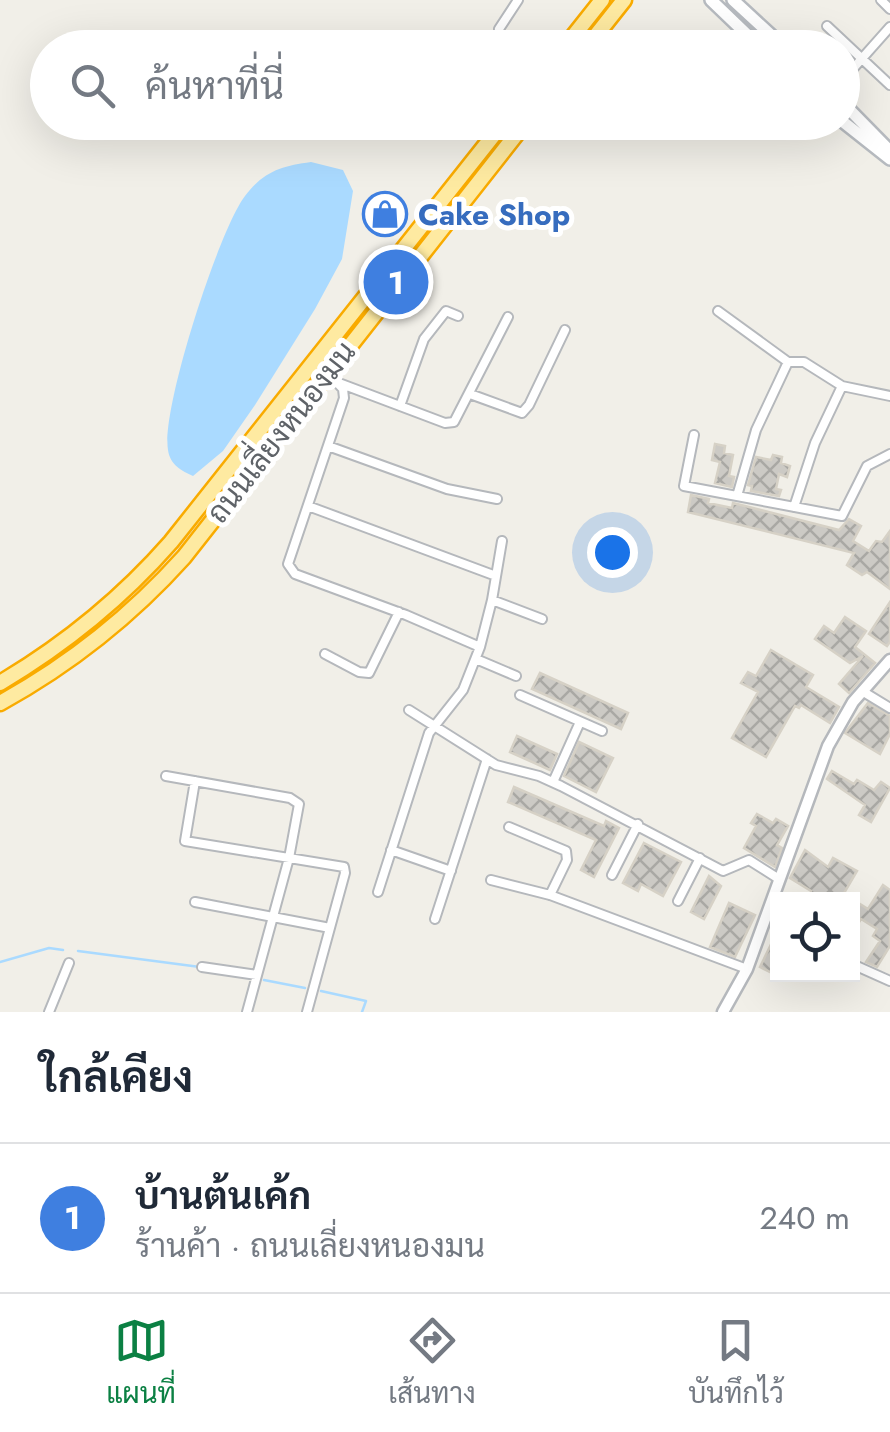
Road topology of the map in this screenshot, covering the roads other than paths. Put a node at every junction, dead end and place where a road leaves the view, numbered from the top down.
1 (518, 0) edge
2 (602, 0) edge
3 (624, 0) edge
4 (711, 0) edge
5 (734, 0) edge
6 (880, 0) edge
7 (890, 9) edge
8 (826, 26) dead end
9 (890, 27) edge
10 (499, 29) dead end
11 (578, 30) edge
12 (600, 30) edge
13 (743, 30) edge
14 (766, 30) edge
15 (830, 30) edge
16 (860, 56) edge
17 (863, 59) junction
18 (860, 62) edge
19 (890, 85) edge
20 (860, 120) edge
21 (860, 135) edge
22 (490, 140) edge
23 (512, 140) edge
24 (890, 151) edge
25 (890, 159) edge
26 (718, 311) dead end
27 (458, 316) dead end
28 (508, 318) dead end
29 (566, 330) dead end
30 (788, 362) junction
31 (332, 377) junction
32 (842, 386) junction
33 (470, 394) junction
34 (890, 396) edge
35 (400, 406) junction
36 (694, 435) dead end
37 (328, 446) junction
38 (890, 454) edge
39 (736, 496) junction
40 (497, 499) dead end
41 (308, 506) junction
42 (794, 507) junction
43 (502, 541) dead end
44 (496, 576) junction
45 (492, 600) junction
46 (399, 612) junction
47 (542, 619) dead end
48 (480, 648) junction
49 (325, 654) dead end
50 (476, 658) junction
51 (888, 666) edge
52 (516, 676) dead end
53 (0, 684) edge
54 (862, 691) junction
55 (520, 695) dead end
56 (0, 704) edge
57 (890, 708) edge
58 (409, 710) dead end
59 (580, 722) junction
60 (433, 724) junction
61 (602, 731) dead end
62 (487, 759) junction
63 (166, 776) dead end
64 (195, 781) junction
65 (553, 782) junction
66 (638, 824) junction
67 (508, 827) dead end
68 (391, 850) junction
69 (289, 858) junction
70 (700, 858) junction
71 (451, 871) junction
72 (612, 875) dead end
73 (779, 879) junction
74 (491, 880) dead end
75 (378, 892) dead end
76 (550, 895) junction
77 (678, 901) dead end
78 (195, 902) dead end
79 (273, 917) junction
80 (436, 919) dead end
81 (764, 920) junction
82 (770, 923) edge
83 (330, 928) junction
84 (68, 963) dead end
85 (202, 967) dead end
86 (860, 968) edge
87 (746, 969) junction
88 (257, 975) junction
89 (890, 981) edge
90 (49, 1012) edge
91 (247, 1012) edge
92 (307, 1012) edge
93 (723, 1012) edge

1 - 10 street
2 - 11 highway
3 - 12 highway
4 - 13 main road
5 - 14 main road
6 - 7 street
8 - 15 street
9 - 17 street
16 - 17 street
17 - 18 street
17 - 19 street
20 - 24 main road
21 - 25 main road
22 - 53 highway, ถนนเลี่ยงหนองมน
23 - 31 highway, ถนนเลี่ยงหนองมน
26 - 30 street
27 - 35 street
28 - 33 street
29 - 33 street
30 - 32 street
30 - 39 street
31 - 35 street
31 - 37 street
31 - 56 highway, ถนนเลี่ยงหนองมน
32 - 34 street
32 - 42 street
33 - 35 street
36 - 39 street
37 - 40 street
37 - 41 street
38 - 42 street
39 - 42 street
41 - 44 street
41 - 46 street
43 - 44 street
44 - 45 street
45 - 47 street
45 - 48 street
46 - 48 street
46 - 49 street
48 - 50 street
50 - 52 street
50 - 60 street
51 - 54 street
54 - 57 street
54 - 73 street
55 - 59 street
58 - 60 street
59 - 61 street
59 - 65 street
60 - 62 street
60 - 68 street
62 - 65 street
62 - 71 street
63 - 64 street
64 - 69 street
64 - 69 street
65 - 66 street
66 - 70 street
66 - 72 street
67 - 76 street
68 - 71 street
68 - 75 street
69 - 79 street
69 - 83 street
70 - 73 street
70 - 77 street
71 - 80 street
73 - 81 street
74 - 76 street
76 - 87 street
78 - 79 street
79 - 83 street
79 - 88 street
81 - 82 street
81 - 87 street
83 - 92 street
84 - 90 street
85 - 88 street
86 - 89 street
87 - 93 street
88 - 91 street

